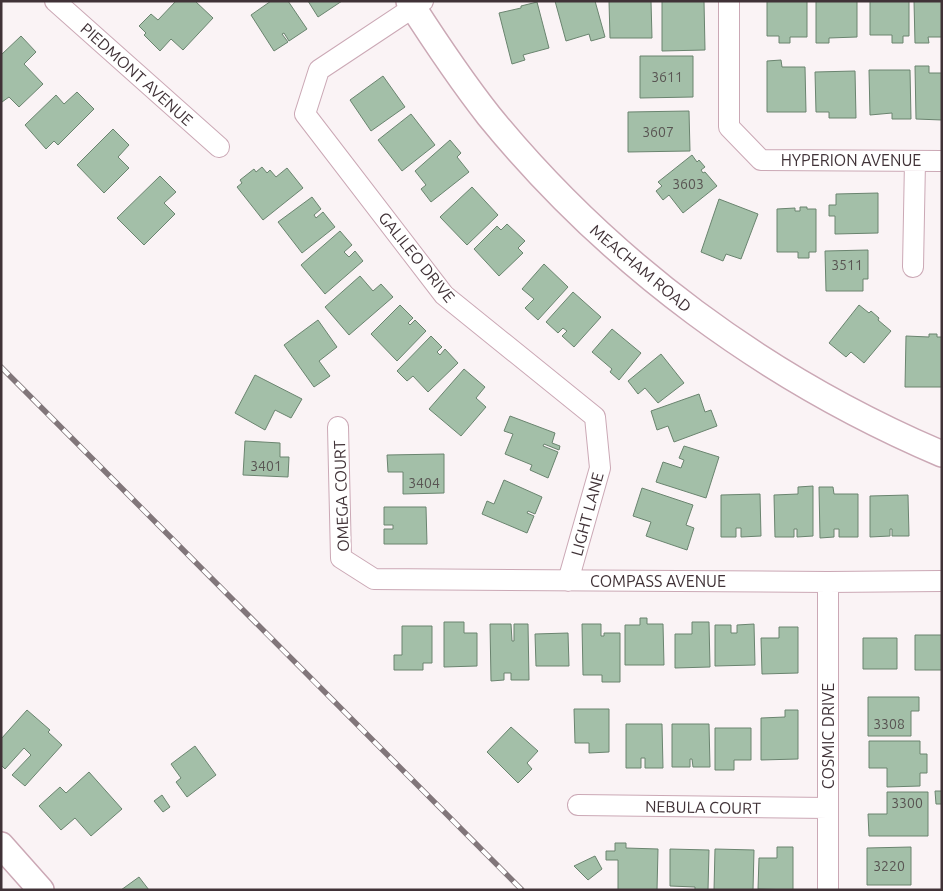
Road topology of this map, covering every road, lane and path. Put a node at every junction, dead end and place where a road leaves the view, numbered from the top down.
1 (55, 1) edge
2 (729, 1) edge
3 (415, 3) edge
4 (219, 147) dead end
5 (915, 160) junction
6 (942, 161) edge
7 (913, 267) dead end
8 (595, 417) joint
9 (338, 427) dead end
10 (942, 454) edge
11 (374, 579) joint
12 (568, 581) junction
13 (942, 581) edge
14 (828, 582) junction
15 (578, 805) dead end
16 (828, 808) junction
17 (1, 845) edge
18 (41, 890) edge
19 (828, 890) edge

1 - 4 street, PIEDMONT AVENUE
2 - 5 street, HYPERION AVENUE
3 - 8 street, GALILEO DRIVE
3 - 10 street, MEACHAM ROAD
5 - 6 street, HYPERION AVENUE
5 - 7 street
8 - 12 street, LIGHT LANE
9 - 11 street, OMEGA COURT
11 - 12 street, COMPASS AVENUE
12 - 14 street, COMPASS AVENUE
13 - 14 street, COMPASS AVENUE
14 - 16 street, COSMIC DRIVE
15 - 16 street, NEBULA COURT
16 - 19 street, COSMIC DRIVE
17 - 18 street

